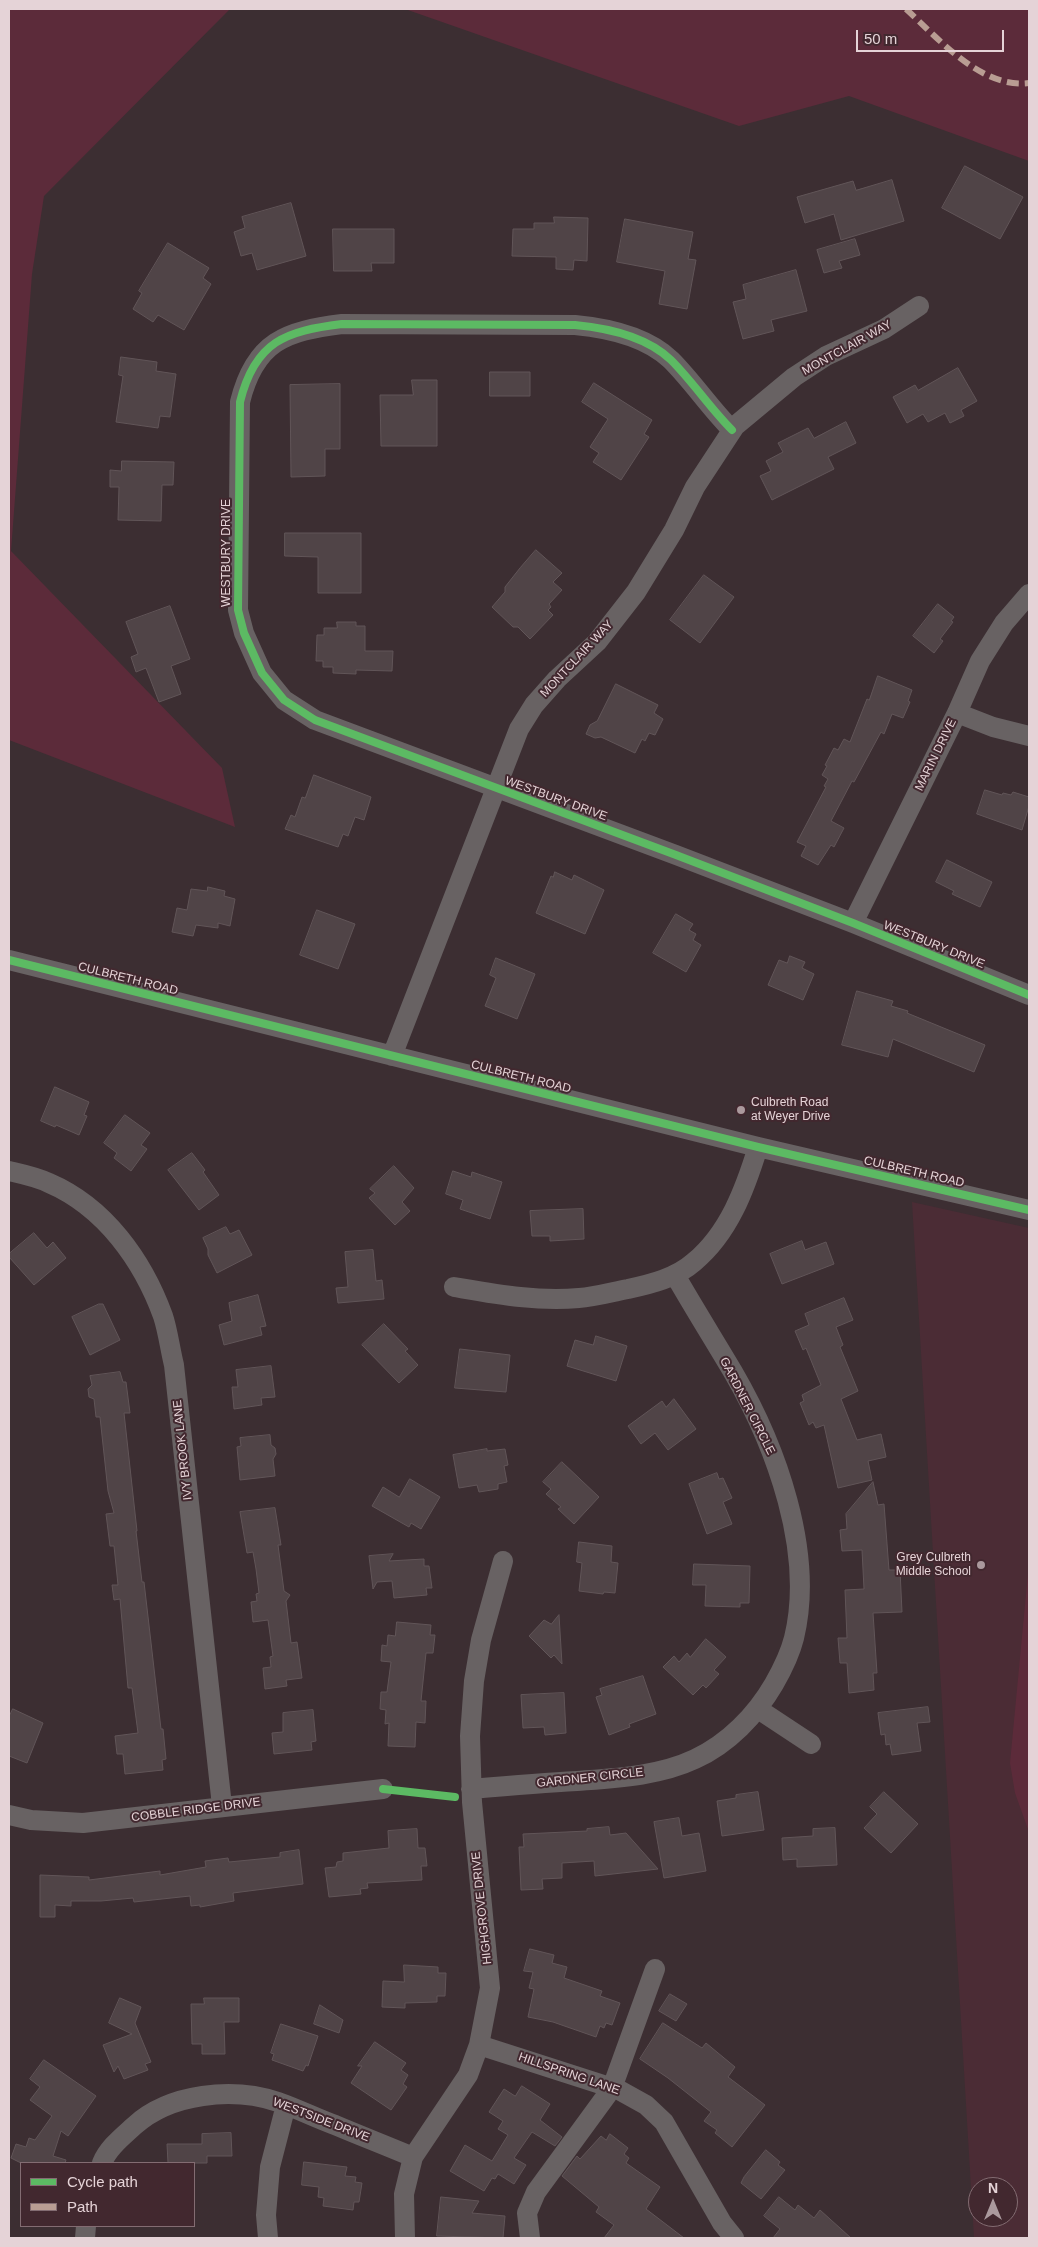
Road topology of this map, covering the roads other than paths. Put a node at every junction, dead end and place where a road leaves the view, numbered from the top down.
1 (919, 306) dead end
2 (732, 430) junction
3 (1029, 594) edge
4 (957, 713) junction
5 (1029, 736) edge
6 (496, 788) junction
7 (853, 923) junction
8 (9, 960) edge
9 (1029, 995) edge
10 (392, 1056) junction
11 (758, 1147) junction
12 (9, 1171) edge
13 (1029, 1210) edge
14 (675, 1275) junction
15 (454, 1287) dead end
16 (502, 1561) dead end
17 (758, 1709) junction
18 (811, 1744) dead end
19 (383, 1789) dead end
20 (471, 1789) junction
21 (222, 1806) junction
22 (9, 1815) edge
23 (656, 1969) dead end
24 (479, 2044) junction
25 (612, 2088) junction
26 (286, 2105) junction
27 (413, 2157) junction
28 (102, 2162) edge
29 (268, 2238) edge
30 (405, 2238) edge
31 (530, 2238) edge
32 (734, 2238) edge

1 - 2 street, MONTCLAIR WAY
2 - 6 street, MONTCLAIR WAY
2 - 6 street, WESTBURY DRIVE
3 - 4 street, MARIN DRIVE
4 - 5 street
4 - 7 street, MARIN DRIVE
6 - 7 street, WESTBURY DRIVE
6 - 10 street, MONTCLAIR WAY
7 - 9 street, WESTBURY DRIVE
8 - 10 street, CULBRETH ROAD
10 - 11 street, CULBRETH ROAD
11 - 13 street, CULBRETH ROAD
11 - 14 street
12 - 21 street, IVY BROOK LANE
14 - 15 street
14 - 17 street, GARDNER CIRCLE
16 - 20 street, HIGHGROVE DRIVE
17 - 18 street
17 - 20 street, GARDNER CIRCLE
19 - 21 street, COBBLE RIDGE DRIVE
20 - 24 street, HIGHGROVE DRIVE
21 - 22 street, COBBLE RIDGE DRIVE
23 - 25 street
24 - 25 street, HILLSPRING LANE
24 - 27 street, HIGHGROVE DRIVE
25 - 31 street
25 - 32 street, HILLSPRING LANE
26 - 27 street, WESTSIDE DRIVE
26 - 28 street, WESTSIDE DRIVE
26 - 29 street
27 - 30 street, HIGHGROVE DRIVE

